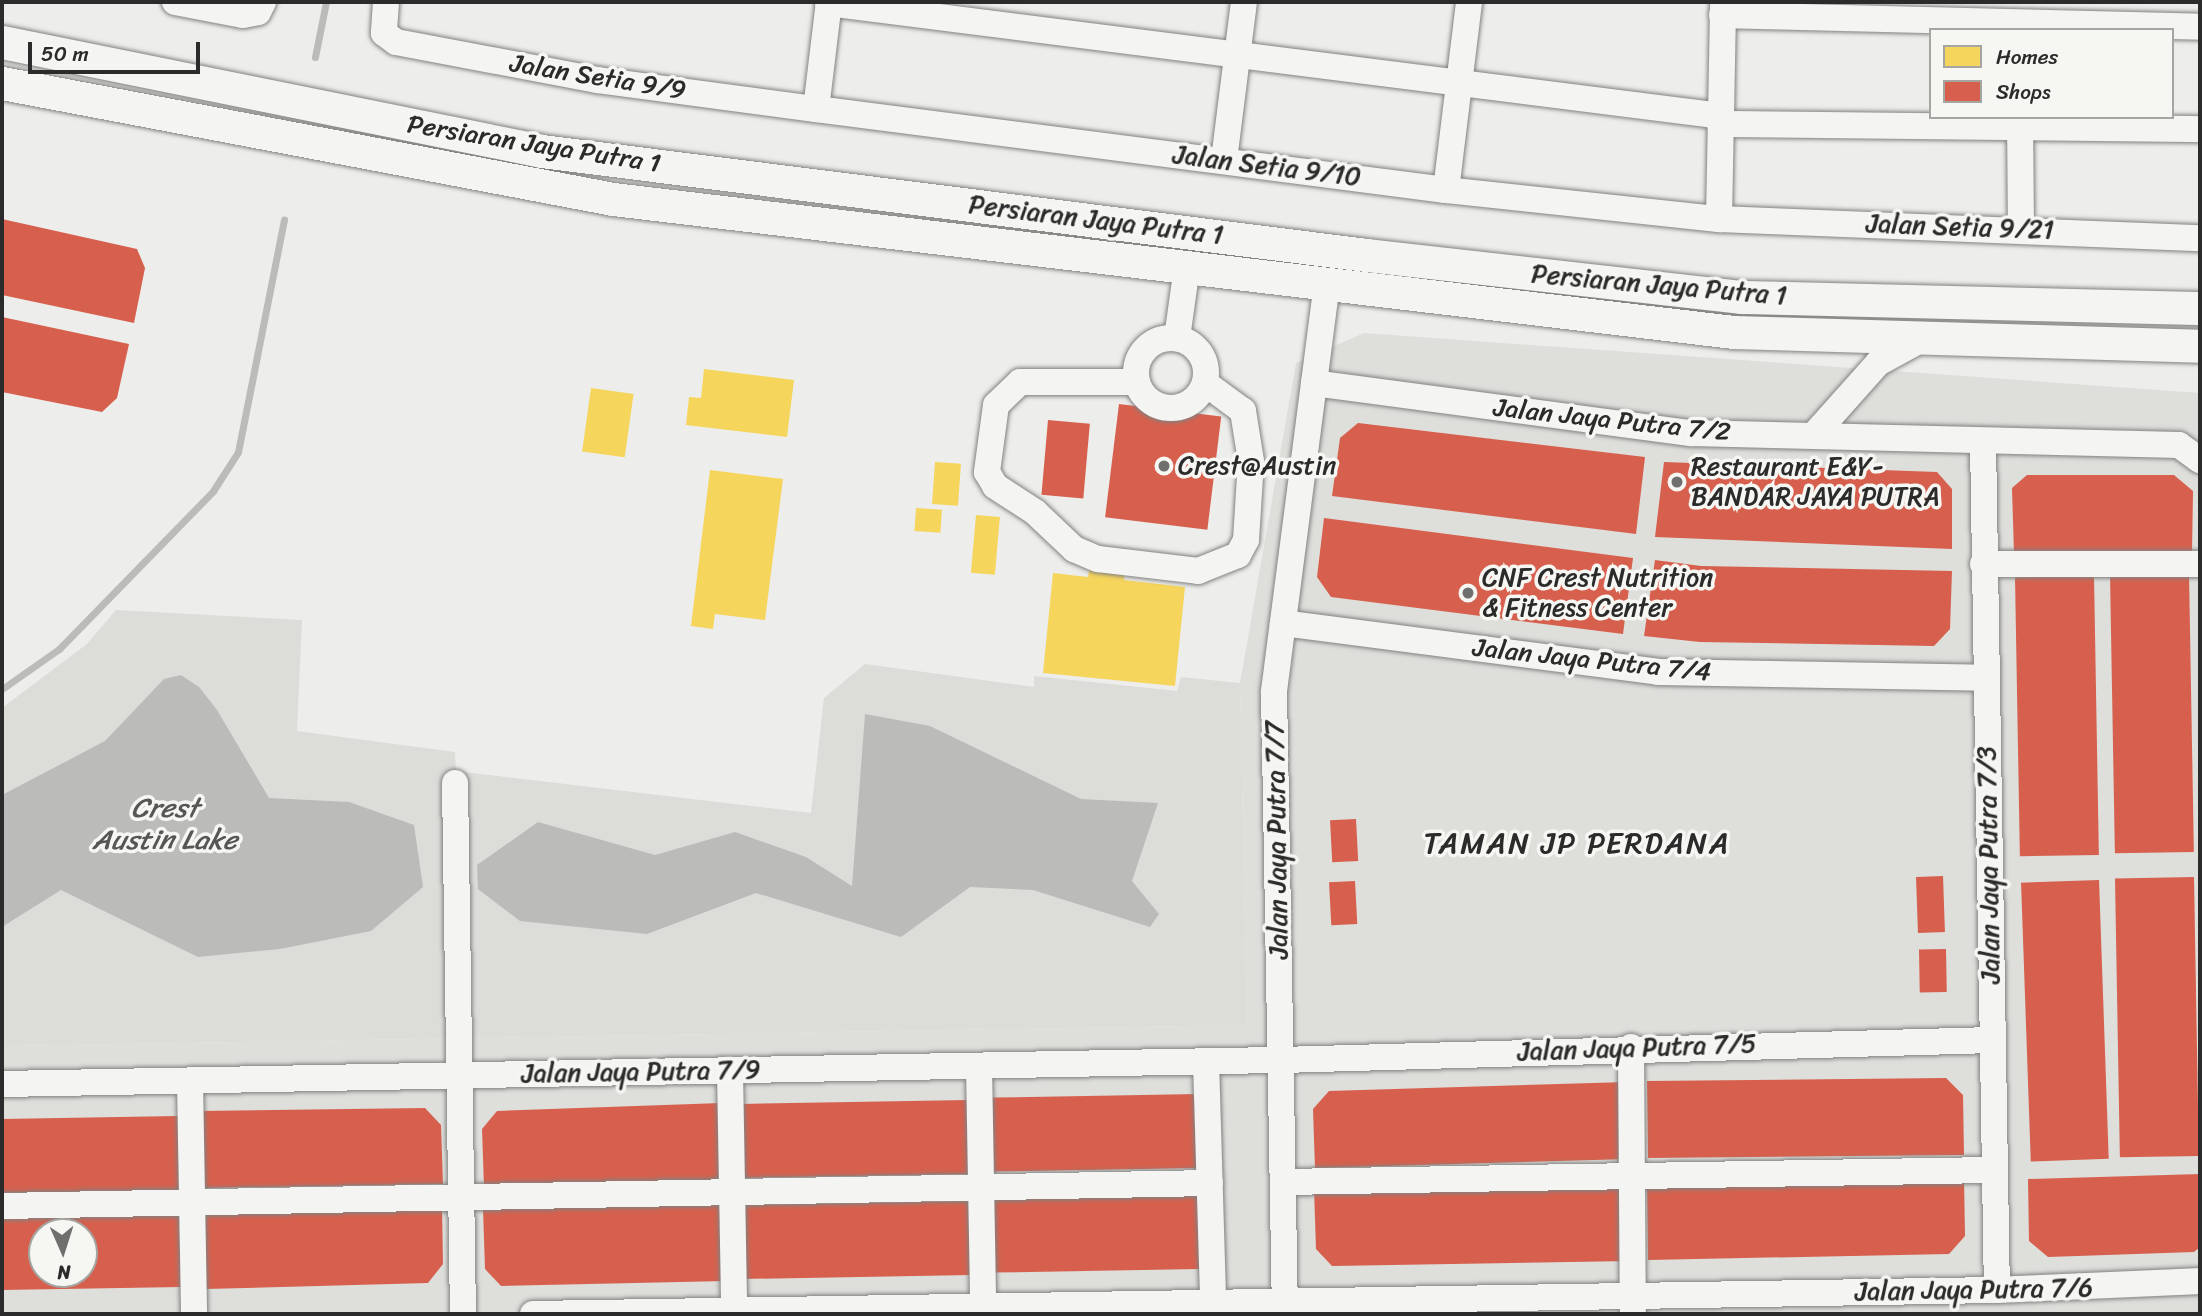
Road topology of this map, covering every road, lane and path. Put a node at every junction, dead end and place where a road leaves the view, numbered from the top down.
1 (175, 2) edge
2 (386, 2) edge
3 (829, 2) edge
4 (1244, 2) edge
5 (1469, 2) edge
6 (261, 7) edge
7 (1723, 8) edge
8 (2022, 18) edge
9 (2200, 27) edge
10 (2, 42) edge
11 (1237, 55) junction
12 (2, 83) edge
13 (1459, 83) junction
14 (816, 109) junction
15 (1721, 120) junction
16 (2020, 122) edge
17 (2200, 129) edge
18 (1224, 160) junction
19 (1446, 190) junction
20 (1719, 219) junction
21 (2021, 229) junction
22 (2200, 238) edge
23 (1186, 267) junction
24 (1327, 281) junction
25 (2194, 306) edge
26 (1177, 338) junction
27 (1924, 338) junction
28 (2144, 344) junction
29 (2200, 346) edge
30 (2200, 360) edge
31 (1137, 382) junction
32 (1205, 383) junction
33 (1314, 383) junction
34 (1813, 436) junction
35 (1983, 441) junction
36 (2200, 460) edge
37 (1983, 564) junction
38 (2200, 564) edge
39 (1283, 622) junction
40 (1986, 678) junction
41 (455, 783) dead end
42 (1993, 1040) junction
43 (1631, 1047) junction
44 (1281, 1060) junction
45 (1206, 1061) junction
46 (979, 1066) junction
47 (730, 1070) junction
48 (458, 1076) junction
49 (190, 1081) junction
50 (2, 1084) edge
51 (1995, 1170) junction
52 (1632, 1176) junction
53 (1283, 1182) junction
54 (1210, 1183) junction
55 (981, 1187) junction
56 (732, 1192) junction
57 (461, 1197) junction
58 (192, 1202) junction
59 (2, 1206) edge
60 (2200, 1281) edge
61 (1997, 1290) junction
62 (1213, 1301) junction
63 (1633, 1305) edge
64 (983, 1306) junction
65 (1285, 1307) edge
66 (734, 1310) junction
67 (194, 1314) edge
68 (463, 1314) edge
69 (533, 1314) edge

1 - 6 street
2 - 14 street, Jalan Setia 9/9
3 - 11 street
3 - 14 street
4 - 11 street
5 - 13 street
7 - 8 street
7 - 15 street
8 - 9 street
10 - 25 main road, Persiaran Jaya Putra 1
11 - 13 street
11 - 18 street
12 - 23 main road, Persiaran Jaya Putra 1
13 - 15 street
13 - 19 street
14 - 18 street, Jalan Setia 9/10
15 - 16 street
15 - 20 street
16 - 17 street
16 - 21 street
18 - 19 street, Jalan Setia 9/10
19 - 20 street, Jalan Setia 9/10
20 - 21 street, Jalan Setia 9/21
21 - 22 street, Jalan Setia 9/21
23 - 24 main road, Persiaran Jaya Putra 1
23 - 26 street
24 - 27 main road, Persiaran Jaya Putra 1
24 - 33 street, Jalan Jaya Putra 7/7
26 - 31 street
26 - 32 street
27 - 28 main road, Persiaran Jaya Putra 1
27 - 34 street
28 - 29 main road, Persiaran Jaya Putra 1
28 - 30 main road
31 - 32 street
31 - 32 street
33 - 34 street, Jalan Jaya Putra 7/2
33 - 39 street, Jalan Jaya Putra 7/7
34 - 35 street, Jalan Jaya Putra 7/2
35 - 36 street, Jalan Jaya Putra 7/2
35 - 37 street, Jalan Jaya Putra 7/3
37 - 38 street
37 - 40 street, Jalan Jaya Putra 7/3
39 - 40 street, Jalan Jaya Putra 7/4
39 - 44 street, Jalan Jaya Putra 7/7
40 - 42 street, Jalan Jaya Putra 7/3
41 - 48 street
42 - 43 street, Jalan Jaya Putra 7/5
42 - 51 street, Jalan Jaya Putra 7/3
43 - 44 street, Jalan Jaya Putra 7/5
43 - 52 street
44 - 45 street, Jalan Jaya Putra 7/9
44 - 53 street, Jalan Jaya Putra 7/7
45 - 46 street, Jalan Jaya Putra 7/9
45 - 54 street
46 - 47 street, Jalan Jaya Putra 7/9
46 - 55 street
47 - 48 street, Jalan Jaya Putra 7/9
47 - 56 street
48 - 49 street, Jalan Jaya Putra 7/9
48 - 57 street
49 - 50 street, Jalan Jaya Putra 7/9
49 - 58 street
51 - 52 street
51 - 61 street, Jalan Jaya Putra 7/3
52 - 53 street
52 - 63 street
53 - 65 street, Jalan Jaya Putra 7/7
54 - 55 street
54 - 62 street
55 - 56 street
55 - 64 street
56 - 57 street
56 - 66 street
57 - 58 street
57 - 68 street
58 - 59 street
58 - 67 street
60 - 61 street, Jalan Jaya Putra 7/6
61 - 63 street, Jalan Jaya Putra 7/6
62 - 64 street, Jalan Jaya Putra 7/6
62 - 65 street, Jalan Jaya Putra 7/6
63 - 65 street, Jalan Jaya Putra 7/6
64 - 66 street, Jalan Jaya Putra 7/6
66 - 69 street, Jalan Jaya Putra 7/6

